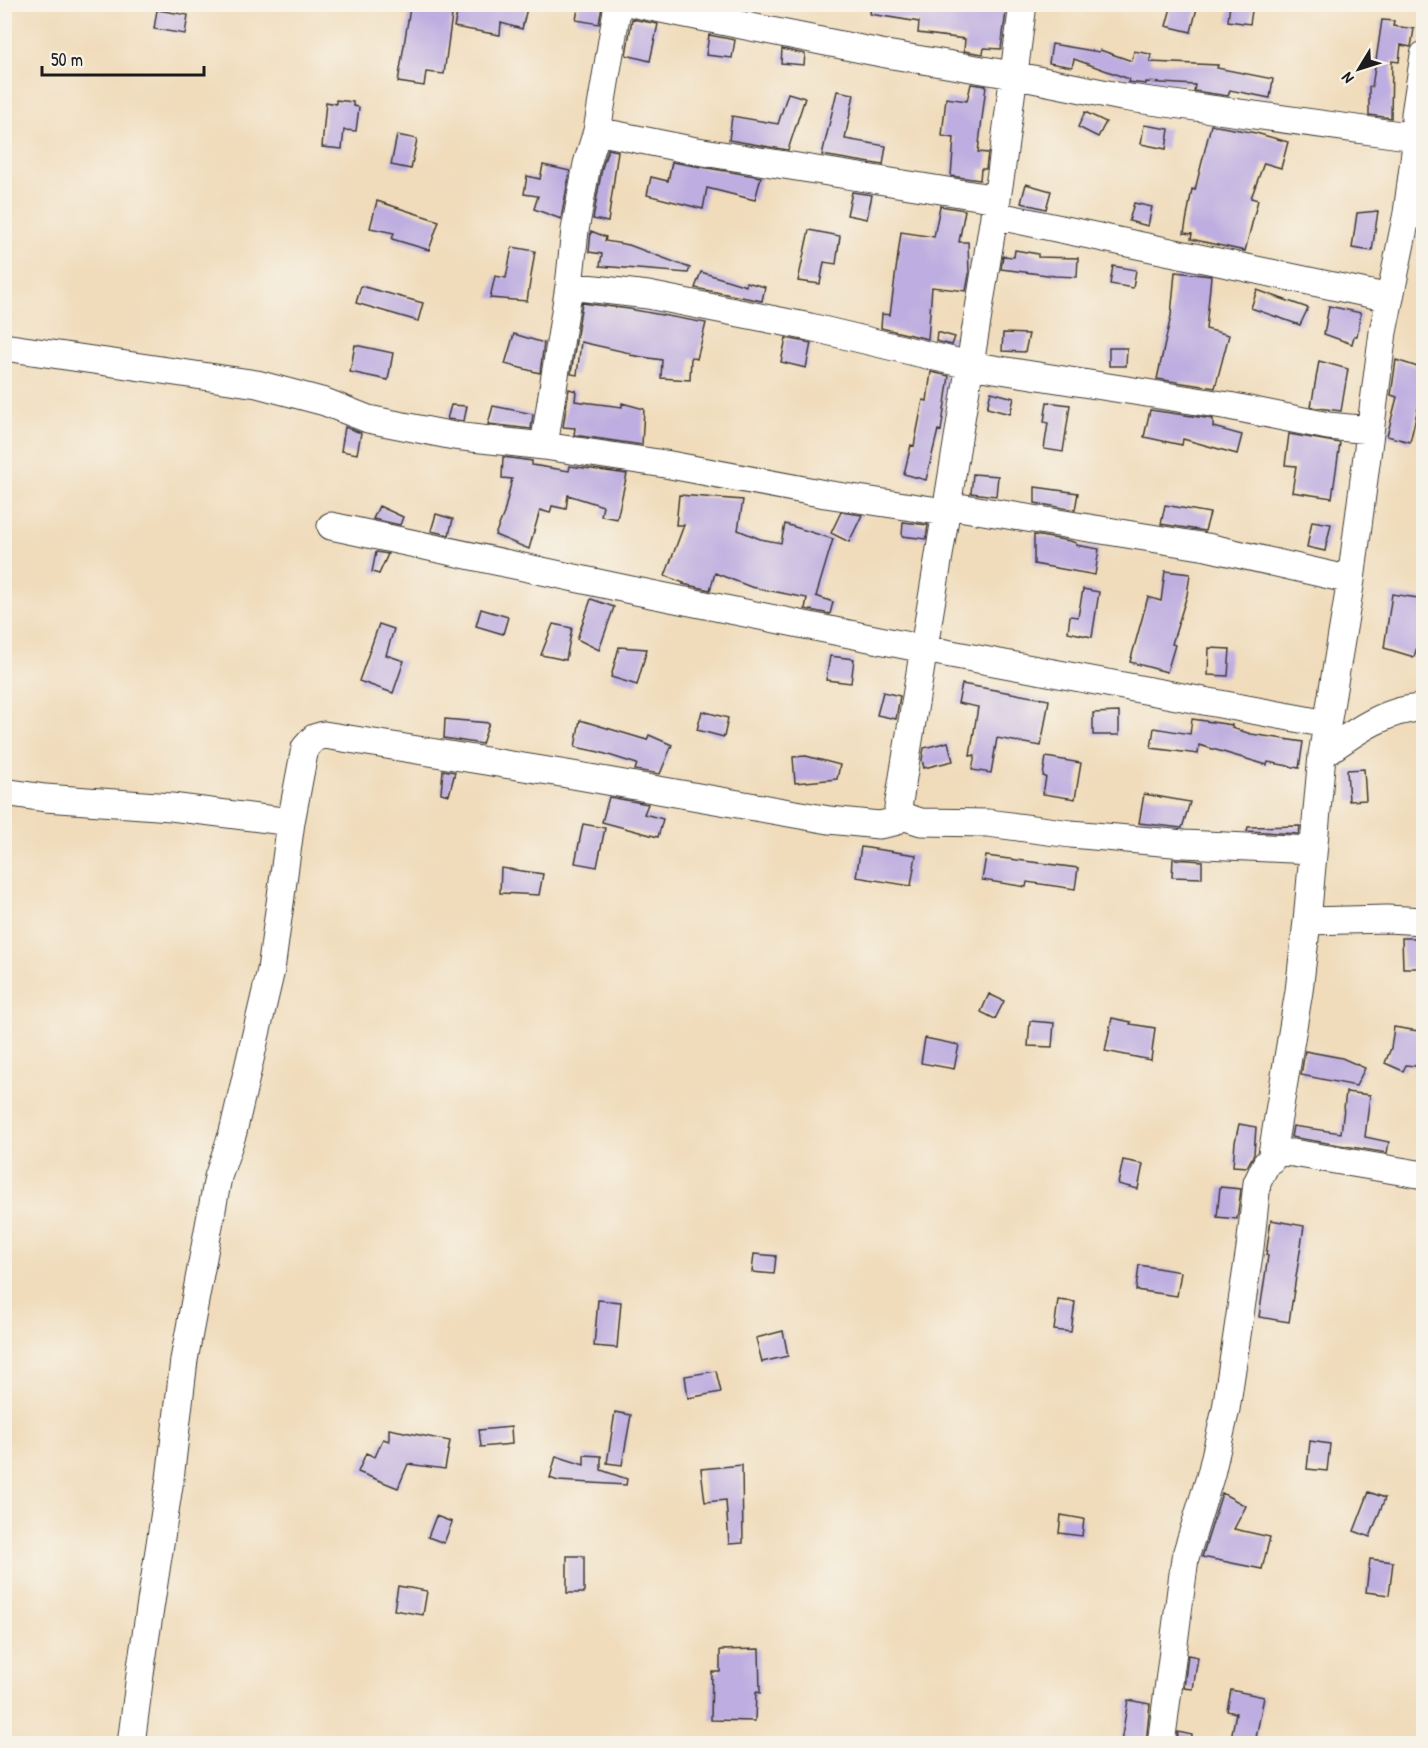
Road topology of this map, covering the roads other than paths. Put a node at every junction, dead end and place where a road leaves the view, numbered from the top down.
1 (618, 4) edge
2 (636, 4) edge
3 (1023, 4) edge
4 (1424, 55) edge
5 (1013, 75) junction
6 (597, 131) junction
7 (1415, 137) junction
8 (996, 207) junction
9 (569, 286) junction
10 (1390, 298) junction
11 (4, 347) edge
12 (969, 365) junction
13 (1370, 430) junction
14 (544, 446) junction
15 (946, 508) junction
16 (331, 526) dead end
17 (1351, 580) junction
18 (924, 649) junction
19 (1424, 708) edge
20 (1327, 724) junction
21 (1322, 755) junction
22 (4, 792) edge
23 (902, 816) junction
24 (291, 822) junction
25 (1313, 850) junction
26 (1307, 921) junction
27 (1424, 921) edge
28 (1271, 1160) junction
29 (1424, 1175) edge
30 (131, 1743) edge
31 (1161, 1743) edge

1 - 6 street
2 - 5 street
3 - 5 street
4 - 7 street
5 - 7 street
5 - 8 street
6 - 8 street
6 - 9 street
7 - 10 street
8 - 10 street
8 - 12 street
9 - 12 street
9 - 14 street
10 - 13 street
11 - 14 street
12 - 13 street
12 - 15 street
13 - 17 street
14 - 15 street
15 - 17 street
15 - 18 street
16 - 18 street
17 - 20 street
18 - 20 street
18 - 23 street
19 - 21 street
20 - 21 street
21 - 25 street
22 - 24 street
23 - 24 street
23 - 25 street
24 - 30 street
25 - 26 street
26 - 27 street
26 - 28 street
28 - 29 street
28 - 31 street

